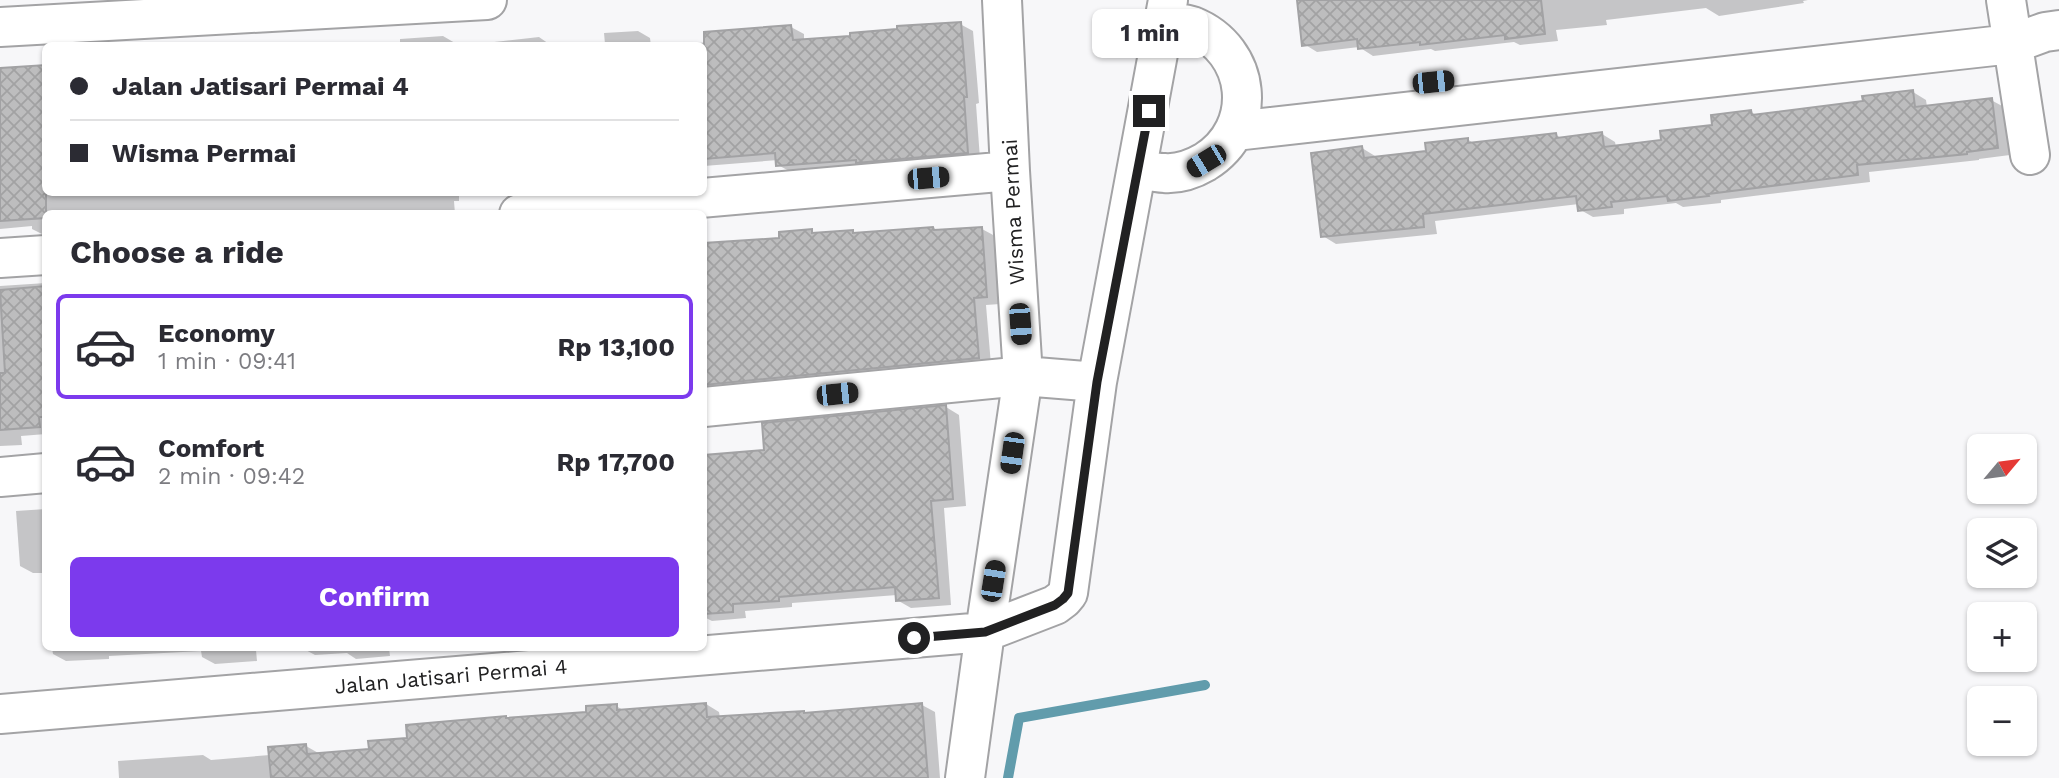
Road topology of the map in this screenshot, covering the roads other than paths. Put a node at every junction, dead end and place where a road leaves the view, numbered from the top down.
1 (487, 0) edge
2 (1002, 0) edge
3 (444, 1) edge
4 (1167, 11) edge
5 (2026, 25) edge
6 (0, 27) edge
7 (1239, 117) junction
8 (2030, 155) dead end
9 (1138, 168) junction
10 (1010, 171) junction
11 (565, 210) edge
12 (42, 255) edge
13 (0, 258) edge
14 (1023, 376) junction
15 (1097, 382) junction
16 (707, 407) edge
17 (42, 472) edge
18 (0, 477) edge
19 (985, 632) junction
20 (0, 714) edge
21 (965, 778) edge

1 - 3 street
2 - 10 street, Wisma Permai
3 - 6 street
4 - 7 street
4 - 9 street
5 - 7 street
5 - 8 street
7 - 9 street
9 - 15 street
10 - 11 street
10 - 14 street, Wisma Permai
12 - 13 street
14 - 15 street
14 - 16 street
14 - 19 street, Wisma Permai
15 - 19 street
17 - 18 street
19 - 20 street, Jalan Jatisari Permai 4
19 - 21 street, Wisma Permai

